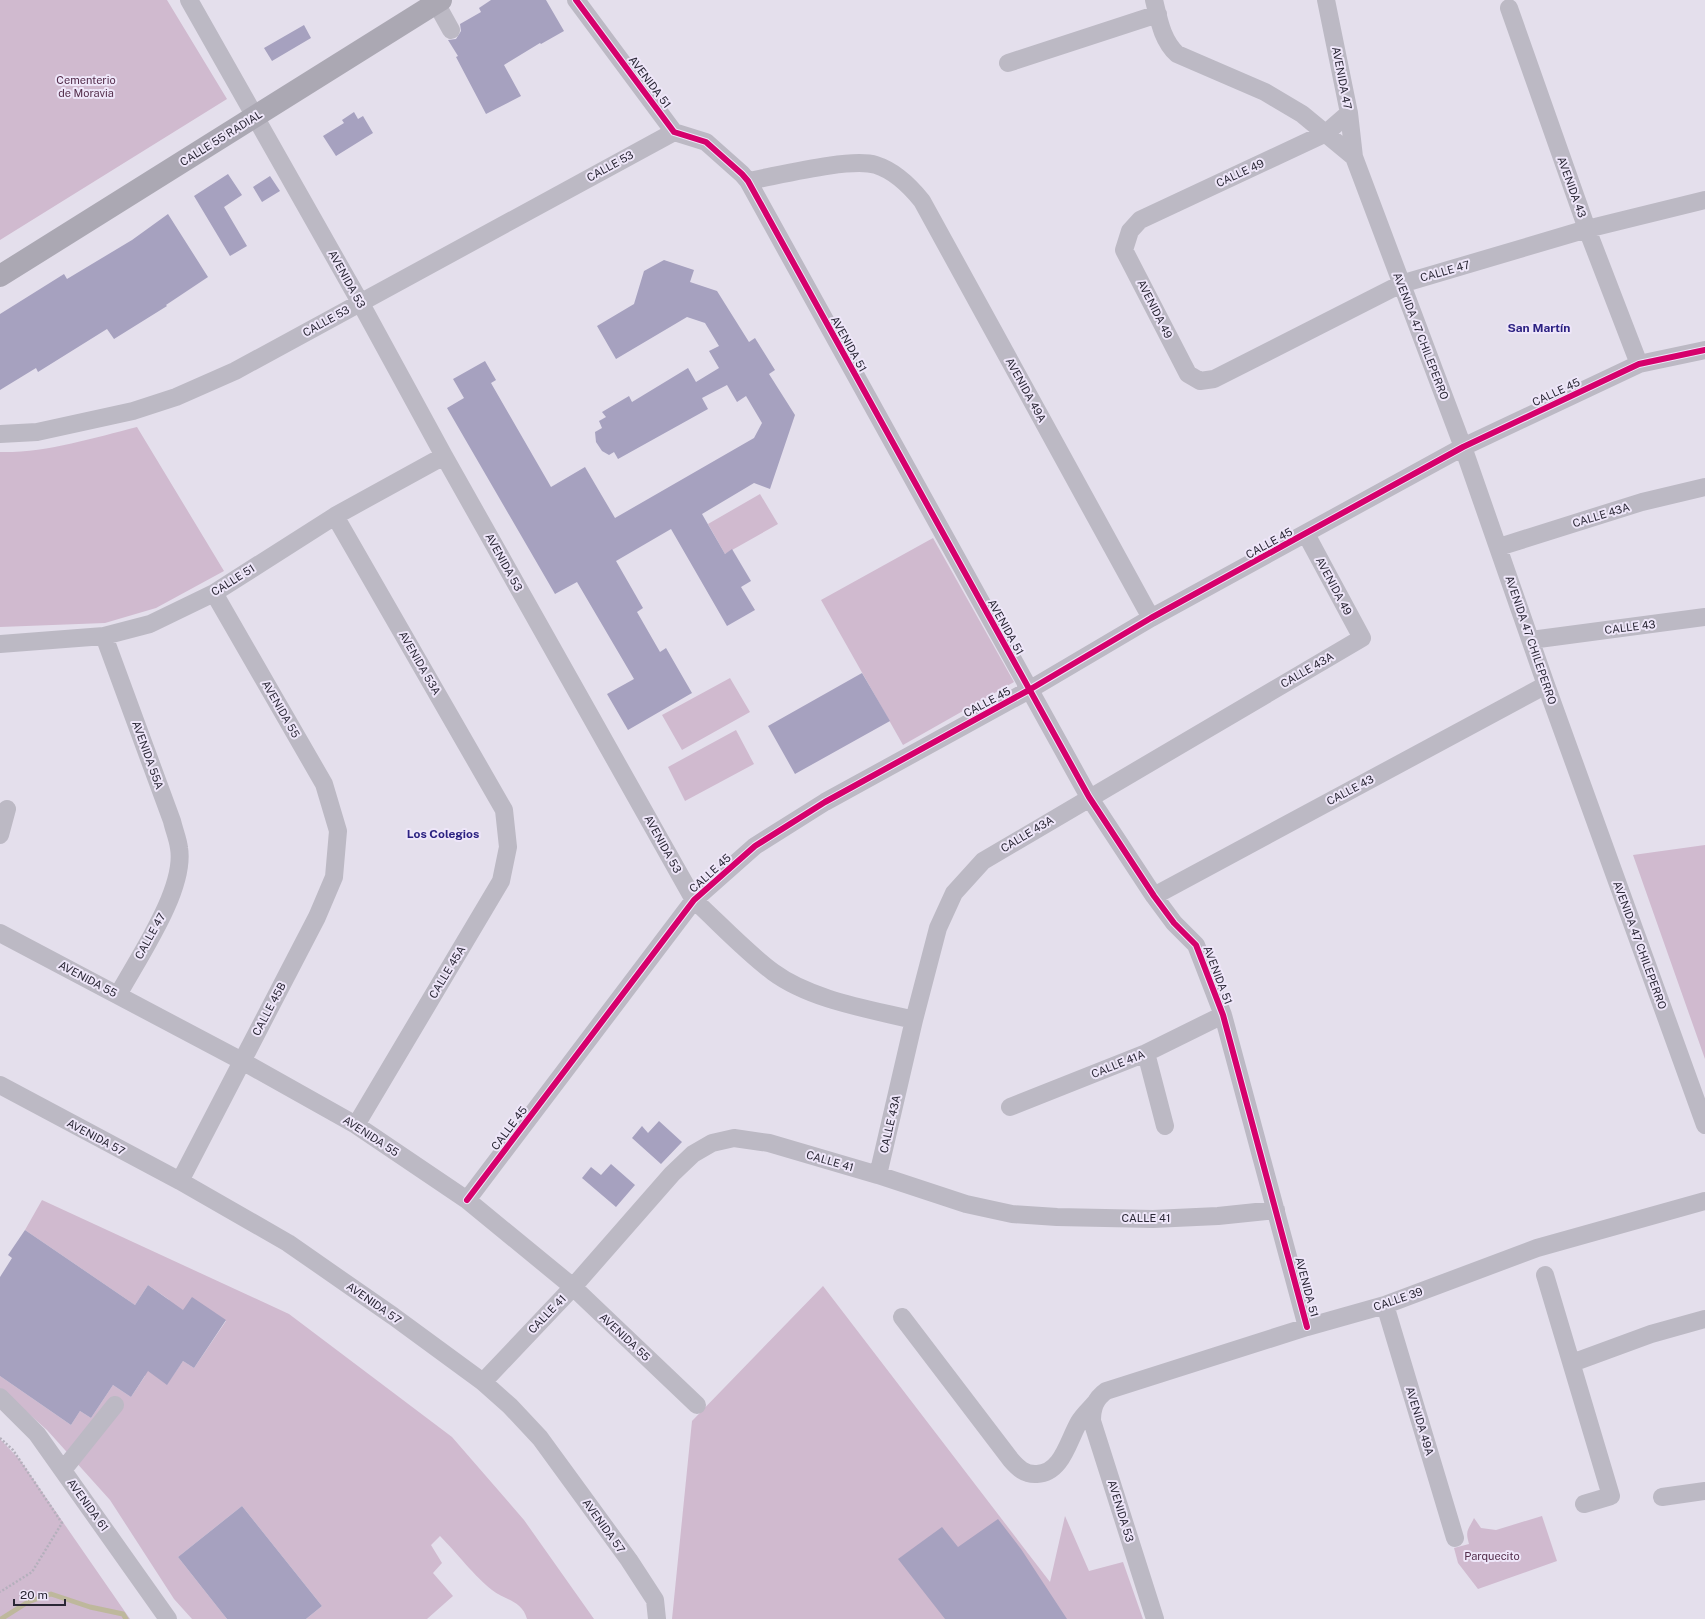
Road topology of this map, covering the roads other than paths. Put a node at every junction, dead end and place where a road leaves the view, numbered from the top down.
1 (189, 0) edge
2 (576, 0) edge
3 (1326, 0) edge
4 (439, 2) edge
5 (1156, 7) edge
6 (1509, 8) dead end
7 (451, 30) dead end
8 (1008, 63) dead end
9 (1349, 113) junction
10 (256, 116) junction
11 (674, 132) junction
12 (1326, 133) junction
13 (1354, 157) junction
14 (748, 181) junction
15 (1705, 200) edge
16 (1587, 229) junction
17 (1130, 231) joint
18 (0, 276) edge
19 (1401, 284) junction
20 (360, 302) junction
21 (1705, 350) edge
22 (1639, 364) junction
23 (1200, 381) joint
24 (0, 434) edge
25 (1463, 447) junction
26 (444, 456) junction
27 (1705, 487) edge
28 (335, 516) junction
29 (1306, 534) junction
30 (1499, 547) junction
31 (214, 592) junction
32 (1705, 617) edge
33 (1151, 618) junction
34 (104, 636) junction
35 (1362, 638) joint
36 (1531, 640) junction
37 (0, 644) edge
38 (1546, 685) junction
39 (1029, 690) junction
40 (1089, 797) junction
41 (7, 809) dead end
42 (504, 810) joint
43 (338, 831) joint
44 (0, 835) edge
45 (178, 876) joint
46 (1154, 896) junction
47 (694, 900) junction
48 (0, 933) edge
49 (118, 994) junction
50 (1223, 1015) junction
51 (914, 1020) junction
52 (1146, 1053) junction
53 (242, 1061) junction
54 (0, 1085) edge
55 (1010, 1107) dead end
56 (356, 1125) junction
57 (1705, 1125) edge
58 (1165, 1126) dead end
59 (878, 1175) junction
60 (180, 1181) junction
61 (467, 1200) junction
62 (1705, 1201) edge
63 (1276, 1210) junction
64 (1545, 1275) dead end
65 (573, 1287) junction
66 (1385, 1305) junction
67 (902, 1317) dead end
68 (1705, 1319) edge
69 (1307, 1327) junction
70 (1572, 1363) junction
71 (483, 1382) junction
72 (0, 1397) edge
73 (1095, 1404) junction
74 (115, 1405) dead end
75 (697, 1405) dead end
76 (63, 1470) junction
77 (1705, 1492) edge
78 (1662, 1496) dead end
79 (1584, 1504) dead end
80 (1455, 1538) dead end
81 (168, 1619) edge
82 (657, 1619) edge
83 (1154, 1619) edge

1 - 10 street, AVENIDA 53
2 - 11 street, AVENIDA 51
3 - 9 street, AVENIDA 47
4 - 7 street
4 - 10 main road, CALLE 55 RADIAL
5 - 8 street
5 - 12 street
6 - 16 street, AVENIDA 43
9 - 12 street, CALLE 49
9 - 13 street, AVENIDA 47
10 - 18 main road, CALLE 55 RADIAL
10 - 20 street, AVENIDA 53
11 - 14 street, AVENIDA 51
11 - 20 street, CALLE 53
12 - 13 street
12 - 17 street, CALLE 49
13 - 19 street, AVENIDA 47 CHILEPERRO
14 - 33 street, AVENIDA 49A
14 - 39 street, AVENIDA 51
15 - 16 street, CALLE 47
16 - 19 street, CALLE 47
16 - 22 street, AVENIDA 43
17 - 23 street, AVENIDA 49
19 - 23 street, CALLE 47
19 - 25 street, AVENIDA 47 CHILEPERRO
20 - 24 street, CALLE 53
20 - 26 street, AVENIDA 53
21 - 22 street, CALLE 45
22 - 25 street, CALLE 45
25 - 29 street, CALLE 45
25 - 30 street, AVENIDA 47 CHILEPERRO
26 - 28 street, CALLE 51
26 - 47 street, AVENIDA 53
27 - 30 street, CALLE 43A
28 - 31 street, CALLE 51
28 - 42 street, AVENIDA 53A
29 - 33 street, CALLE 45
29 - 35 street, AVENIDA 49
30 - 36 street, AVENIDA 47 CHILEPERRO
31 - 34 street, CALLE 51
31 - 43 street, AVENIDA 55
32 - 36 street, CALLE 43
33 - 39 street, CALLE 45
34 - 37 street, CALLE 51
34 - 45 street, AVENIDA 55A
35 - 40 street, CALLE 43A
36 - 38 street, AVENIDA 47 CHILEPERRO
38 - 46 street, CALLE 43
38 - 57 street, AVENIDA 47 CHILEPERRO
39 - 40 street, AVENIDA 51
39 - 47 street, CALLE 45
40 - 46 street, AVENIDA 51
40 - 51 street, CALLE 43A
41 - 44 street
42 - 56 street, CALLE 45A
43 - 53 street, CALLE 45B
45 - 49 street, CALLE 47
46 - 50 street, AVENIDA 51
47 - 51 street, AVENIDA 53
47 - 61 street, CALLE 45
48 - 49 street, AVENIDA 55
49 - 53 street, AVENIDA 55
50 - 52 street, CALLE 41A
50 - 63 street, AVENIDA 51
51 - 59 street, CALLE 43A
52 - 55 street, CALLE 41A
52 - 58 street
53 - 56 street, AVENIDA 55
53 - 60 street, CALLE 45B
54 - 60 street, AVENIDA 57
56 - 61 street, AVENIDA 55
59 - 63 street, CALLE 41
59 - 65 street, CALLE 41
60 - 71 street, AVENIDA 57
61 - 65 street, AVENIDA 55
62 - 66 street, CALLE 39
63 - 69 street, AVENIDA 51
64 - 70 street
65 - 71 street, CALLE 41
65 - 75 street, AVENIDA 55
66 - 69 street, CALLE 39
66 - 80 street, AVENIDA 49A
67 - 73 street, CALLE 39
68 - 70 street
69 - 73 street, CALLE 39
70 - 79 street
71 - 82 street, AVENIDA 57
72 - 76 street, AVENIDA 61
73 - 83 street, AVENIDA 53
74 - 76 street
76 - 81 street, AVENIDA 61
77 - 78 street

